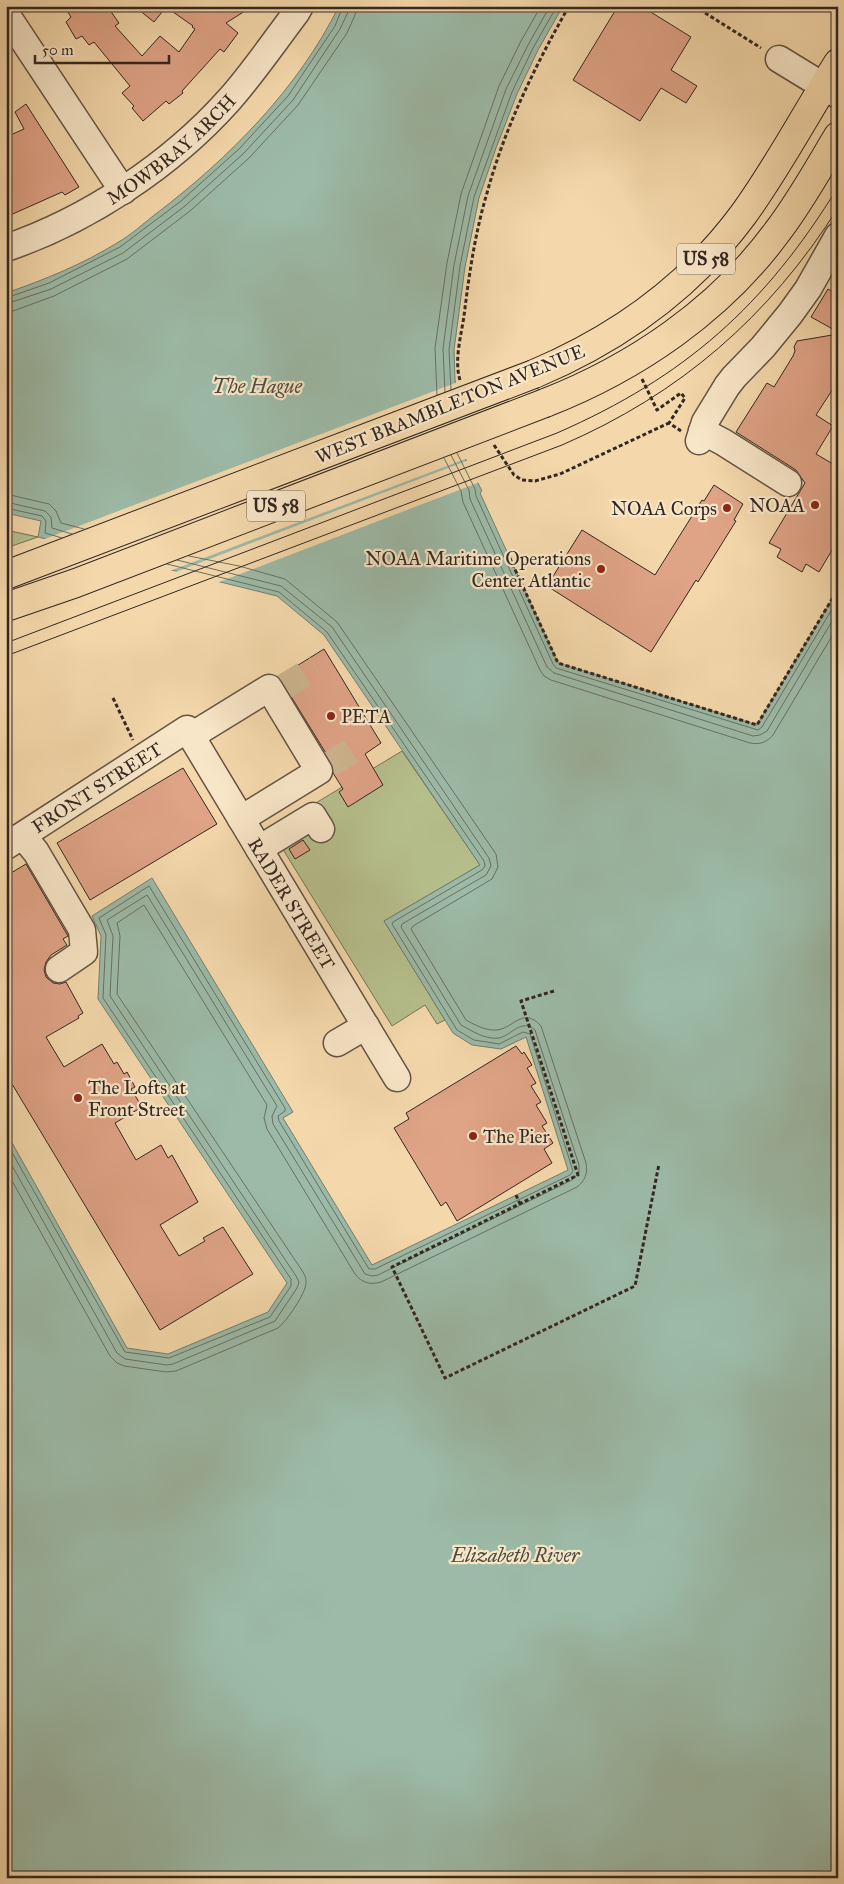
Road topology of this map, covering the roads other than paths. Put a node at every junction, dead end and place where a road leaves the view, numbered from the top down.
1 (300, 6) edge
2 (6, 14) edge
3 (778, 59) road end
4 (838, 63) edge
5 (831, 91) edge
6 (838, 136) edge
7 (123, 191) junction
8 (838, 236) edge
9 (6, 248) edge
10 (788, 483) dead end
11 (6, 575) edge
12 (6, 607) edge
13 (189, 733) junction
14 (241, 819) junction
15 (321, 829) dead end
16 (14, 841) edge
17 (259, 849) junction
18 (59, 969) dead end
19 (366, 1026) junction
20 (337, 1043) dead end
21 (397, 1078) dead end

1 - 7 street, MOWBRAY ARCH
2 - 7 street
3 - 5 street
4 - 5 main road, WEST BRAMBLETON AVENUE / US 58
5 - 11 main road, WEST BRAMBLETON AVENUE / US 58, bridge
6 - 12 main road, WEST BRAMBLETON AVENUE / US 58, bridge
7 - 9 street, MOWBRAY ARCH
8 - 10 street
13 - 14 street, RADER STREET
13 - 14 street, FRONT STREET
13 - 16 street, FRONT STREET
14 - 17 street, RADER STREET
15 - 17 street
16 - 18 street
17 - 19 street, RADER STREET
19 - 20 street
19 - 21 street, RADER STREET

